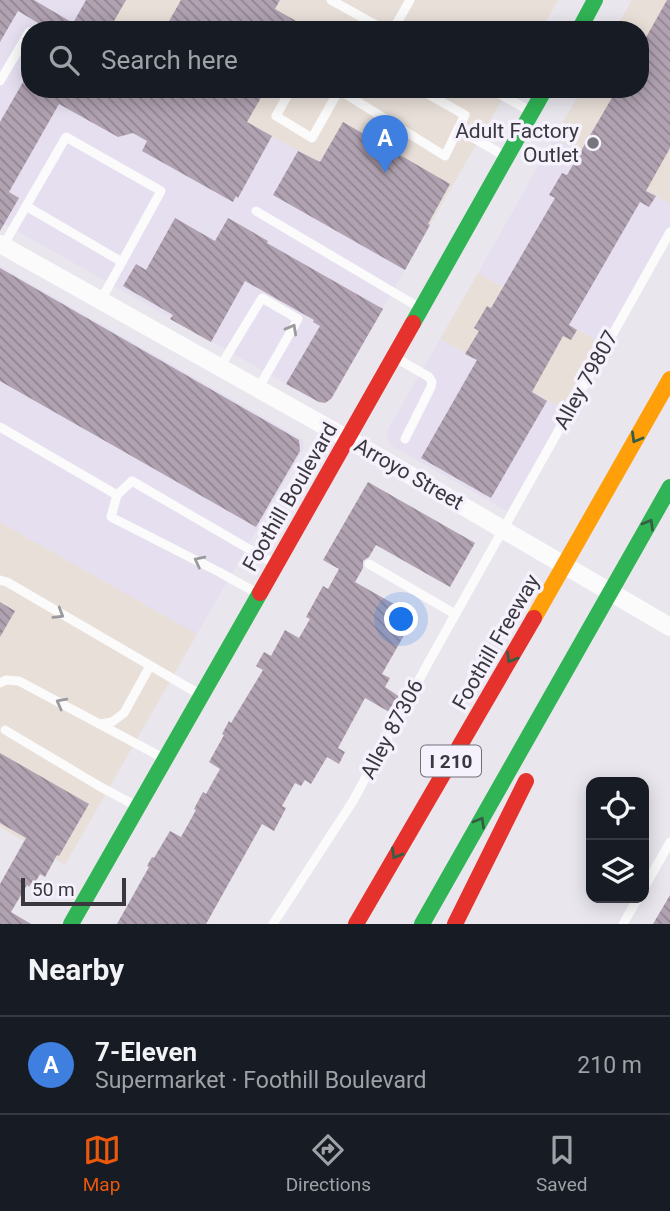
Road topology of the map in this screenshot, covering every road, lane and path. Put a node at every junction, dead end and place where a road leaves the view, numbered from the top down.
1 (331, 0) edge
2 (410, 0) edge
3 (595, 0) edge
4 (368, 21) edge
5 (398, 21) edge
6 (584, 21) edge
7 (21, 46) edge
8 (0, 81) edge
9 (286, 98) edge
10 (334, 98) edge
11 (352, 98) edge
12 (435, 98) edge
13 (507, 98) edge
14 (540, 98) edge
15 (532, 112) junction
16 (458, 129) junction
17 (507, 157) junction
18 (26, 206) junction
19 (256, 211) dead end
20 (670, 232) edge
21 (2, 245) edge
22 (122, 262) junction
23 (101, 300) junction
24 (421, 309) junction
25 (394, 357) junction
26 (220, 367) junction
27 (670, 379) edge
28 (258, 388) junction
29 (0, 427) edge
30 (348, 439) junction
31 (405, 439) dead end
32 (670, 487) edge
33 (117, 495) junction
34 (503, 529) junction
35 (369, 564) dead end
36 (276, 565) junction
37 (0, 580) edge
38 (258, 594) junction
39 (455, 614) junction
40 (593, 625) junction
41 (670, 626) edge
42 (150, 666) junction
43 (0, 683) edge
44 (201, 695) junction
45 (100, 724) junction
46 (5, 730) dead end
47 (541, 745) dead end
48 (165, 759) junction
49 (531, 769) dead end
50 (138, 807) junction
51 (670, 842) edge
52 (649, 879) edge
53 (635, 903) edge
54 (71, 924) edge
55 (273, 924) edge
56 (356, 924) edge
57 (422, 924) edge
58 (455, 924) edge
59 (623, 924) edge

1 - 4 lane
2 - 5 lane
3 - 6 main road
7 - 8 lane
9 - 10 lane
11 - 16 lane
12 - 16 lane
13 - 15 lane
14 - 15 main road, Foothill Boulevard
15 - 17 main road, Foothill Boulevard
16 - 17 lane
17 - 24 main road, Foothill Boulevard
18 - 21 lane
18 - 22 lane
18 - 22 lane
19 - 24 lane
20 - 34 lane, Alley 79807
21 - 23 street, Arroyo Street
22 - 23 lane
23 - 26 street, Arroyo Street
24 - 25 main road, Foothill Boulevard
25 - 30 main road, Foothill Boulevard
25 - 31 lane
26 - 28 street, Arroyo Street
28 -> 26 lane
27 -> 56 main road, Foothill Freeway / I 210
28 - 30 street, Arroyo Street
29 - 33 lane
30 - 34 street, Arroyo Street
30 - 36 main road, Foothill Boulevard
40 -> 32 main road, I 210
33 - 36 lane
38 -> 33 lane
34 - 39 lane, Alley 87306
34 - 41 street, Arroyo Street
35 - 39 lane
36 - 38 main road, Foothill Boulevard
37 -> 42 lane
38 - 44 main road, Foothill Boulevard
39 - 55 lane, Alley 87306
40 - 47 main road
57 -> 40 main road, I 210
42 - 44 lane
42 - 45 lane
45 -> 43 lane
44 - 48 main road, Foothill Boulevard
45 - 48 lane
46 - 50 lane
48 - 50 main road, Foothill Boulevard
49 - 58 main road
50 - 54 main road, Foothill Boulevard
51 - 52 lane
53 - 59 lane

